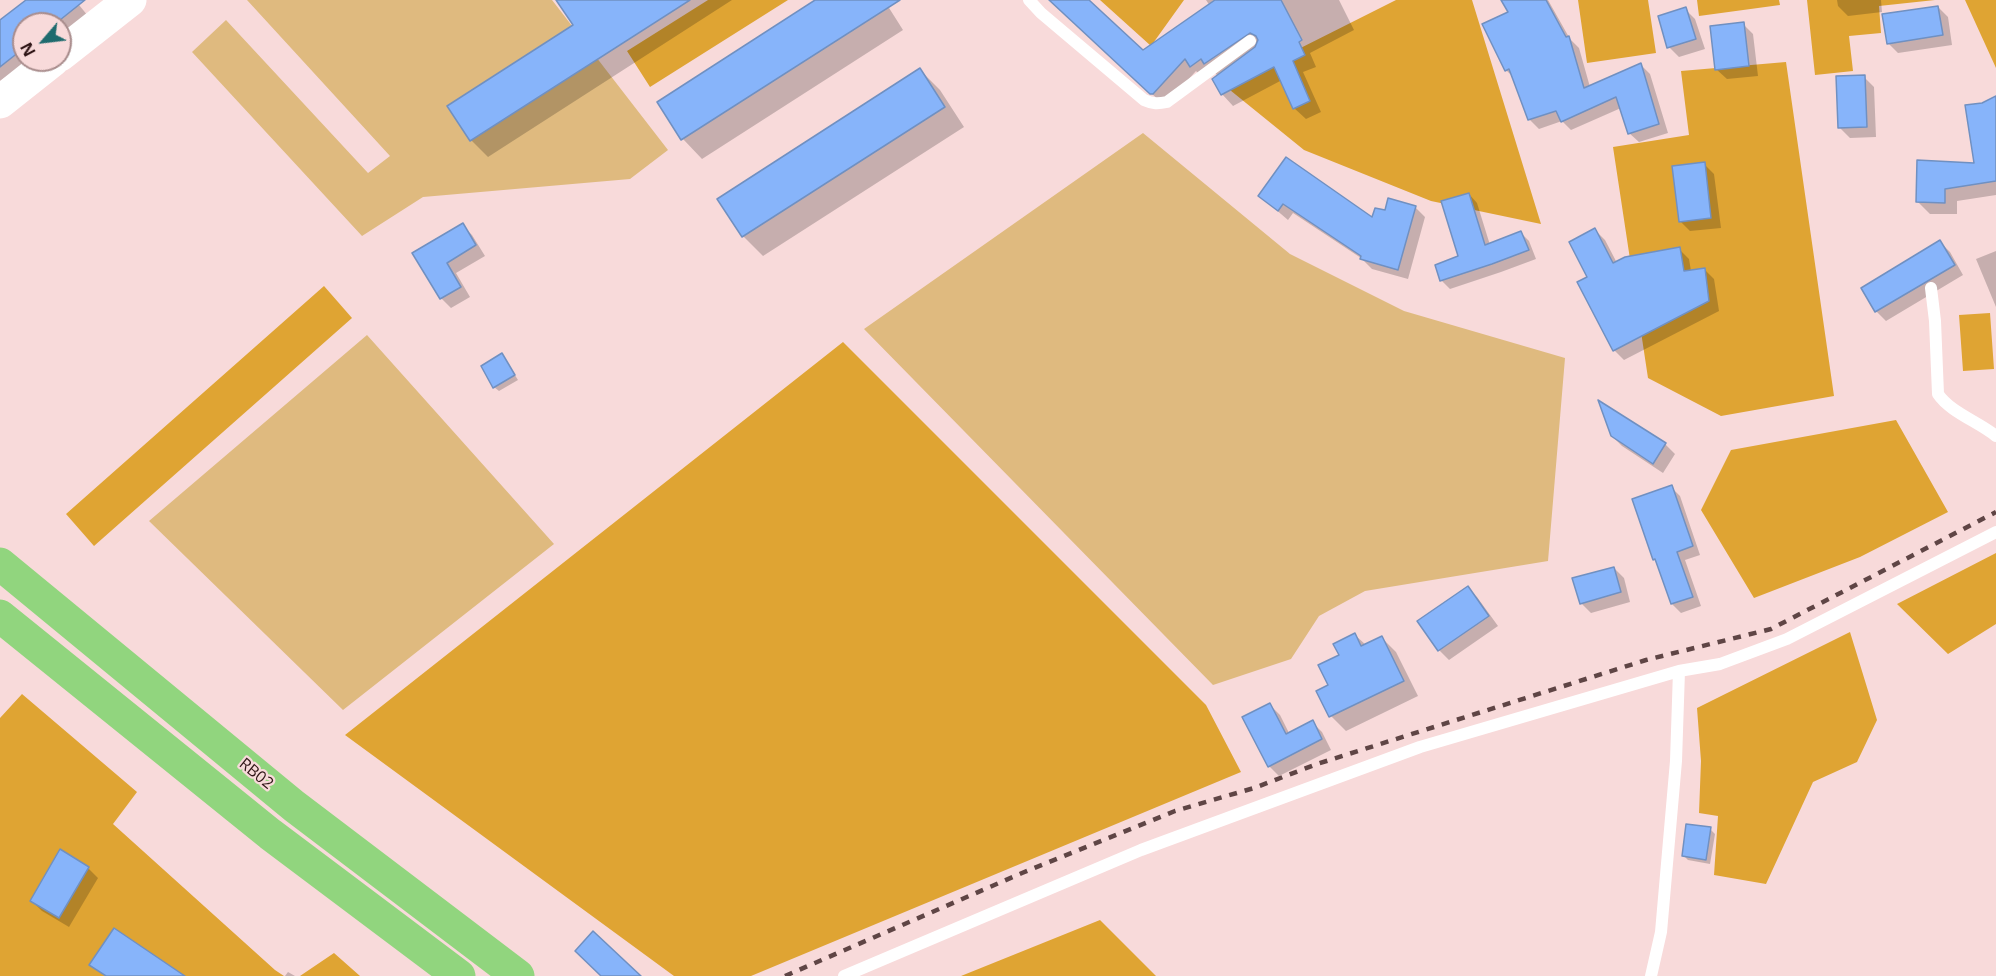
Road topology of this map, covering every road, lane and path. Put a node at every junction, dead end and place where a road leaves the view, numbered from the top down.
1 (130, 0) edge
2 (1029, 0) edge
3 (1250, 41) dead end
4 (72, 46) edge
5 (38, 72) edge
6 (0, 102) edge
7 (1931, 288) dead end
8 (1996, 436) edge
9 (1996, 532) edge
10 (0, 564) edge
11 (0, 616) edge
12 (1679, 671) junction
13 (459, 976) edge
14 (518, 976) edge
15 (844, 976) edge
16 (1652, 976) edge

1 - 4 street
2 - 3 lane
5 - 6 street
7 - 8 lane
9 - 12 lane
10 - 14 highway, RB02
11 - 13 highway
12 - 15 lane
12 - 16 lane

